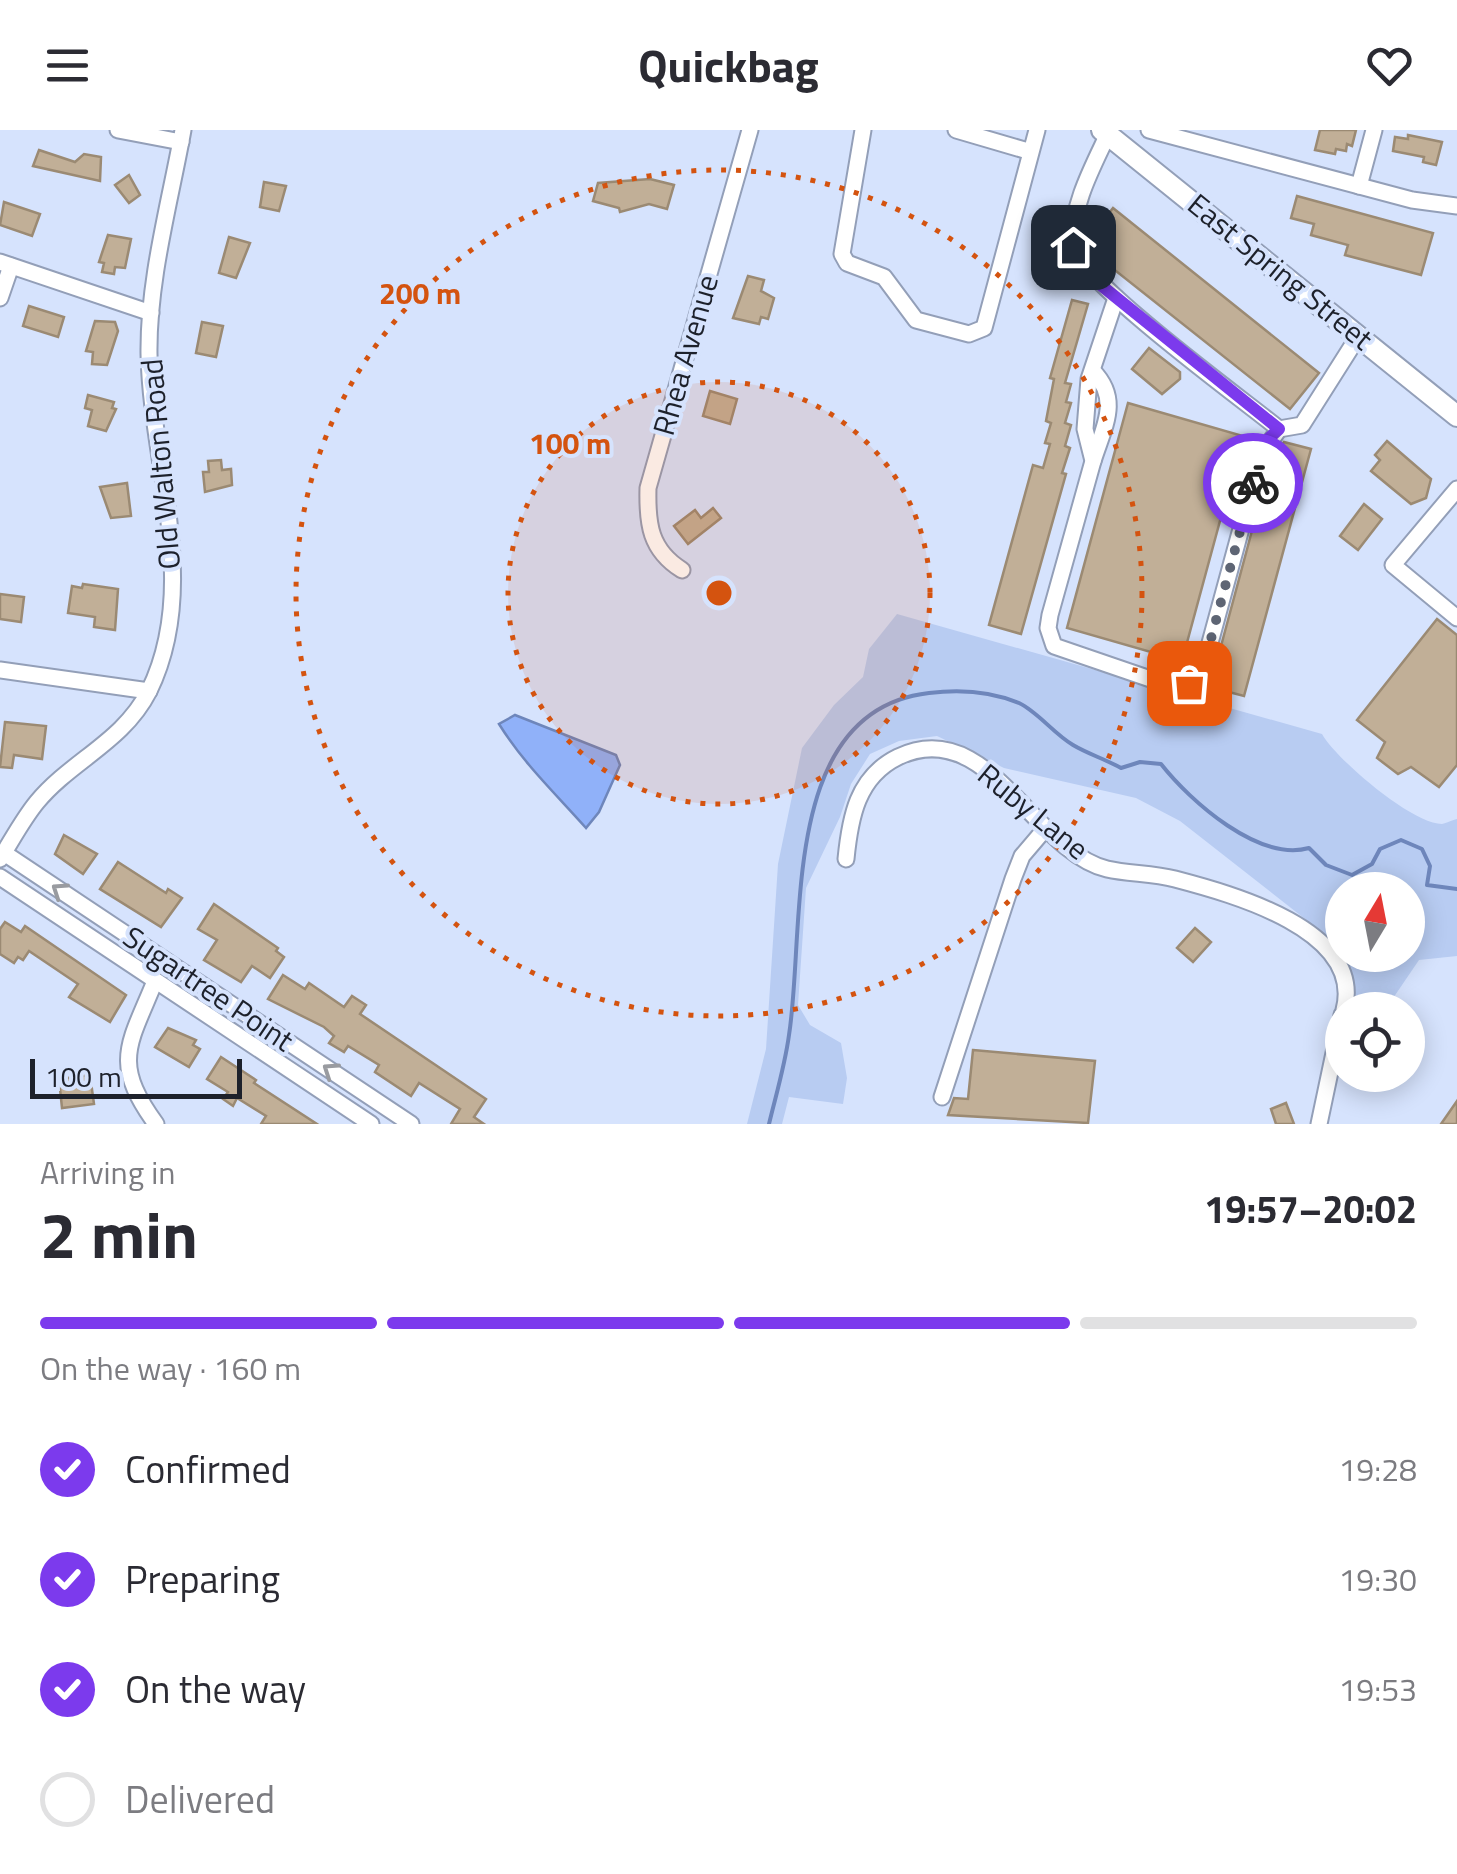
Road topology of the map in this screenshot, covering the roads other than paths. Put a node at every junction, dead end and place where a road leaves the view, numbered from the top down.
1 (118, 130) edge
2 (750, 130) edge
3 (864, 130) edge
4 (956, 130) edge
5 (1037, 130) edge
6 (1149, 130) edge
7 (1374, 130) edge
8 (1105, 132) edge
9 (182, 136) edge
10 (1028, 151) junction
11 (1359, 186) junction
12 (1457, 206) edge
13 (6, 264) edge
14 (0, 298) edge
15 (1116, 298) junction
16 (151, 314) junction
17 (1359, 336) junction
18 (1457, 416) edge
19 (1279, 429) junction
20 (1457, 488) edge
21 (682, 570) dead end
22 (1457, 618) edge
23 (0, 670) edge
24 (148, 691) junction
25 (1045, 829) junction
26 (2, 856) edge
27 (846, 860) dead end
28 (0, 876) edge
29 (155, 981) junction
30 (1346, 992) edge
31 (1326, 1092) edge
32 (942, 1096) dead end
33 (156, 1124) edge
34 (371, 1124) edge
35 (412, 1124) edge
36 (1319, 1124) edge

1 - 9 street
2 - 21 street, Rhea Avenue
3 - 10 street
4 - 10 street
5 - 10 street
6 - 11 street
7 - 11 street
8 - 15 street
8 - 17 main road, East Spring Street
9 - 16 street, Old Walton Road
11 - 12 street
13 - 14 street
13 - 16 street
15 - 19 street
15 - 19 street
16 - 24 street, Old Walton Road
17 - 18 main road, East Spring Street
17 - 19 street
20 - 22 street
23 - 24 street
24 - 26 street, Old Walton Road
25 - 27 street, Ruby Lane
25 - 30 street, Ruby Lane
25 - 32 street
35 -> 26 street, Sugartree Point
28 - 29 street, Sugartree Point
29 - 33 street
29 - 34 street, Sugartree Point
31 - 36 street, Ruby Lane

